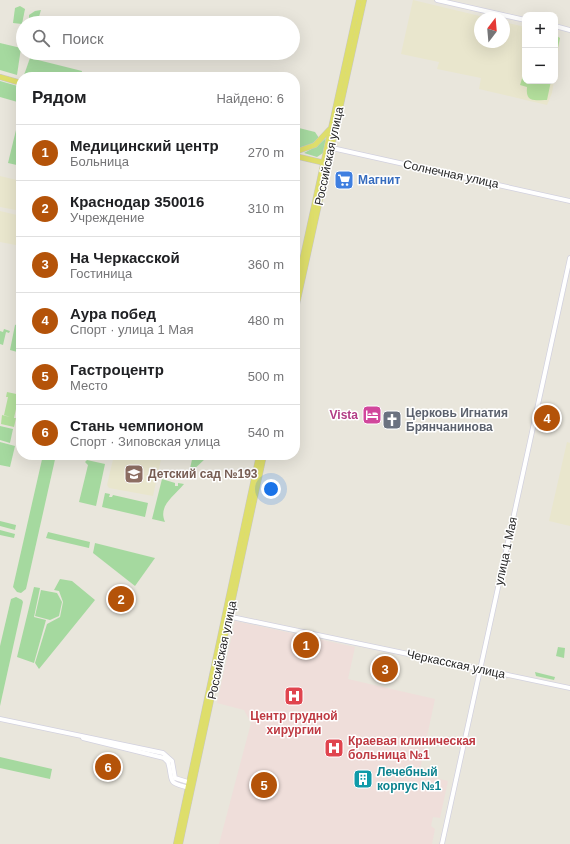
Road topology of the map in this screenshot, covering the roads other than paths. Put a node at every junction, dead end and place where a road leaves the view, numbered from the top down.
1 (359, 0) edge
2 (364, 0) edge
3 (438, 0) edge
4 (522, 19) edge
5 (558, 27) edge
6 (570, 30) edge
7 (0, 77) edge
8 (16, 82) edge
9 (331, 125) junction
10 (332, 148) junction
11 (300, 150) edge
12 (300, 157) edge
13 (326, 164) junction
14 (570, 201) edge
15 (570, 258) edge
16 (300, 272) edge
17 (300, 289) edge
18 (258, 460) edge
19 (263, 460) edge
20 (227, 616) junction
21 (480, 669) junction
22 (570, 688) edge
23 (0, 719) edge
24 (191, 786) junction
25 (176, 844) edge
26 (180, 844) edge
27 (442, 844) edge

1 - 9 main road, Российская улица
2 - 10 main road, Российская улица
3 - 4 street
5 - 6 street
7 - 8 main road
9 - 11 main road
9 - 13 main road, Российская улица
10 - 13 main road, Российская улица
10 - 14 street, Солнечная улица
12 - 13 main road
13 - 16 main road, Российская улица
13 - 17 main road, Российская улица
15 - 21 street, улица 1 Мая
18 - 20 main road, Российская улица
19 - 20 main road, Российская улица
20 - 21 street, Черкасская улица
20 - 24 main road, Российская улица
21 - 22 street, Черкасская улица
21 - 27 street, улица 1 Мая
23 - 24 street
24 - 25 main road, Российская улица
24 - 26 main road, Российская улица

